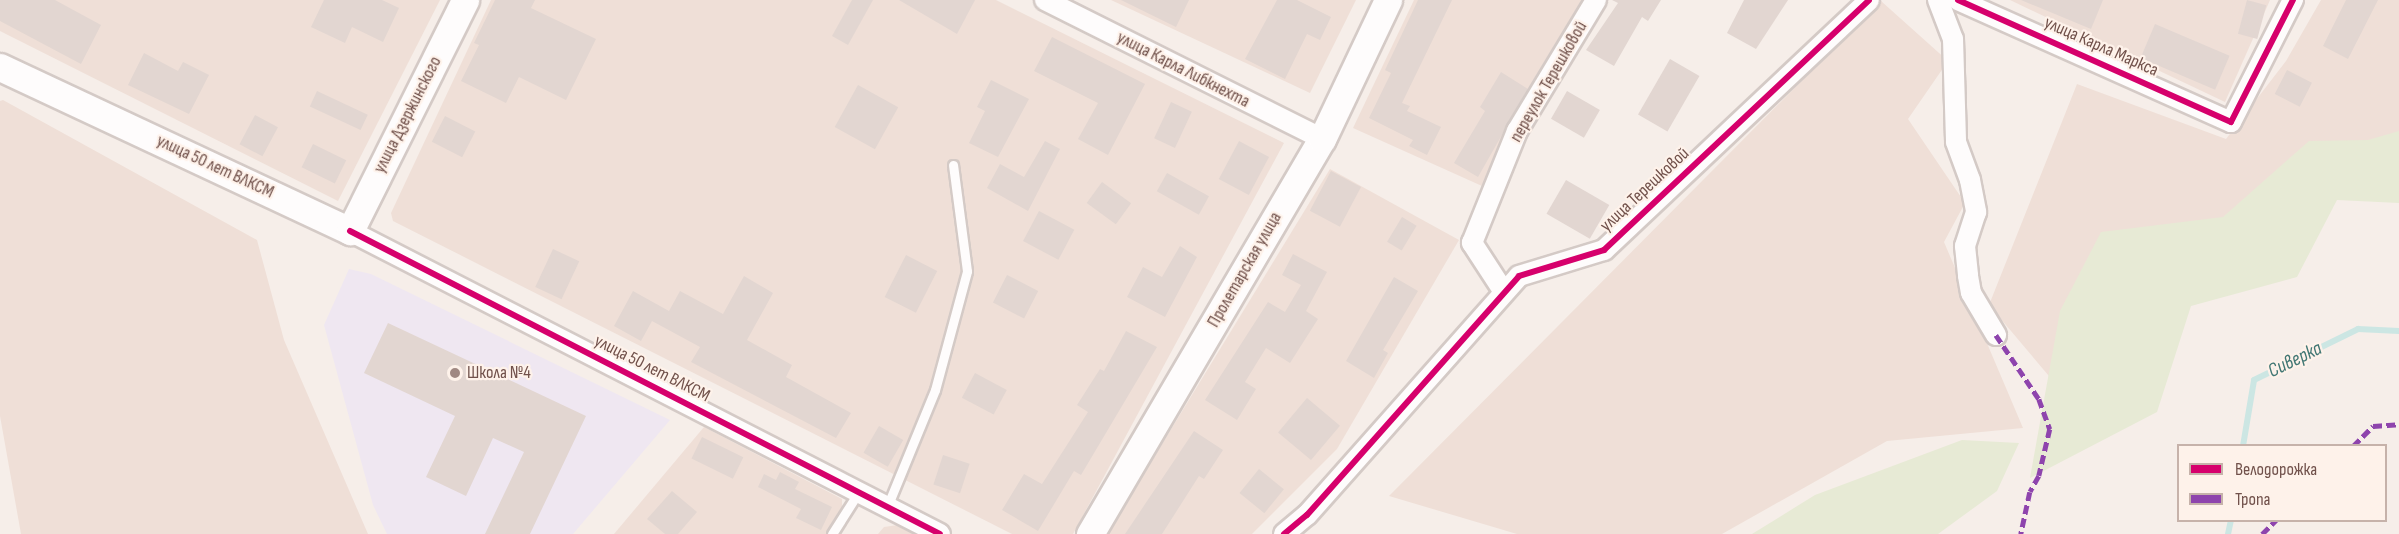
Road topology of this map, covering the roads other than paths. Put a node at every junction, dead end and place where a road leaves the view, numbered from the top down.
1 (465, 0) edge
2 (1045, 0) edge
3 (1388, 0) edge
4 (1596, 0) edge
5 (1869, 0) edge
6 (1938, 0) edge
7 (1958, 0) edge
8 (2293, 0) edge
9 (0, 68) edge
10 (1322, 139) junction
11 (953, 165) dead end
12 (350, 231) junction
13 (1504, 292) junction
14 (1996, 335) dead end
15 (858, 493) junction
16 (887, 507) junction
17 (832, 534) edge
18 (940, 534) edge
19 (1090, 534) edge
20 (1284, 534) edge

1 - 12 main road, улица Дзержинского
2 - 10 street, улица Карла Либкнехта
3 - 10 main road, Пролетарская улица
4 - 13 street, переулок Терешковой
5 - 13 street, улица Терешковой
6 - 14 street
7 - 8 street, улица Карла Маркса
9 - 12 main road, улица 50 лет ВЛКСМ
10 - 19 main road, Пролетарская улица
11 - 16 lane
12 - 15 street, улица 50 лет ВЛКСМ
13 - 20 street, улица Терешковой
15 - 16 street, улица 50 лет ВЛКСМ
15 - 17 lane
16 - 18 street, улица 50 лет ВЛКСМ

